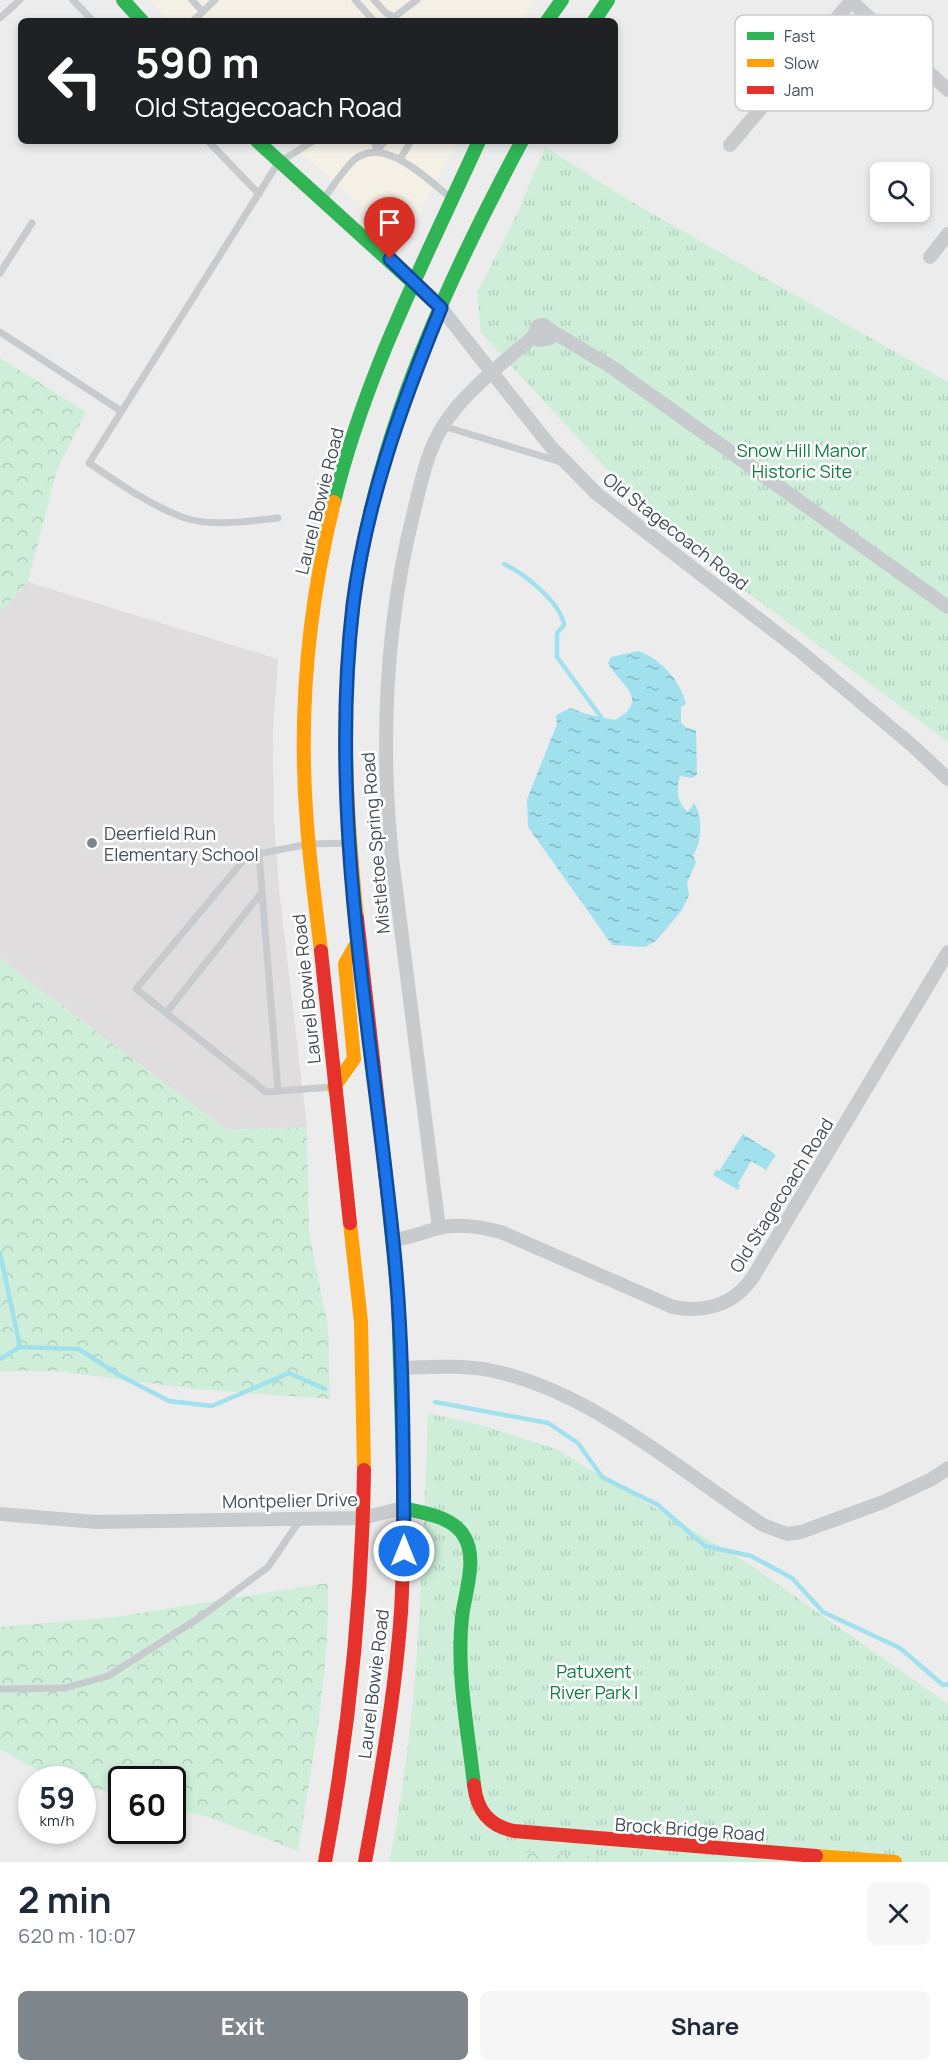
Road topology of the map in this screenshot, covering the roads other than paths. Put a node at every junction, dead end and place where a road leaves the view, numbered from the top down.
1 (20, 0) edge
2 (73, 0) edge
3 (123, 0) edge
4 (192, 0) edge
5 (215, 0) edge
6 (355, 0) edge
7 (374, 0) edge
8 (417, 0) edge
9 (562, 0) edge
10 (608, 0) edge
11 (851, 0) edge
12 (202, 12) junction
13 (838, 15) edge
14 (867, 15) edge
15 (0, 18) edge
16 (90, 18) edge
17 (139, 18) edge
18 (196, 18) edge
19 (371, 18) edge
20 (549, 18) edge
21 (596, 18) edge
22 (933, 76) edge
23 (948, 90) edge
24 (758, 111) edge
25 (210, 144) edge
26 (260, 144) edge
27 (308, 144) edge
28 (375, 144) edge
29 (383, 144) edge
30 (409, 144) edge
31 (478, 144) edge
32 (521, 144) edge
33 (730, 145) dead end
34 (377, 151) junction
35 (399, 159) junction
36 (278, 163) junction
37 (259, 194) junction
38 (453, 200) junction
39 (322, 201) junction
40 (32, 223) dead end
41 (948, 234) edge
42 (930, 257) dead end
43 (0, 273) edge
44 (414, 279) junction
45 (441, 308) junction
46 (0, 332) edge
47 (492, 372) junction
48 (121, 411) junction
49 (443, 426) junction
50 (569, 465) junction
51 (278, 518) dead end
52 (948, 607) edge
53 (948, 779) edge
54 (349, 843) junction
55 (309, 844) junction
56 (259, 854) junction
57 (262, 892) junction
58 (358, 941) junction
59 (948, 952) edge
60 (166, 1013) junction
61 (334, 1087) junction
62 (278, 1091) junction
63 (439, 1228) junction
64 (393, 1240) junction
65 (402, 1368) junction
66 (948, 1468) edge
67 (403, 1508) junction
68 (0, 1514) edge
69 (362, 1518) junction
70 (301, 1519) junction
71 (0, 1689) edge
72 (486, 1820) joint
73 (325, 1862) edge
74 (365, 1862) edge
75 (895, 1862) edge

1 - 15 lane
2 - 16 lane
3 - 17 main road
4 - 12 lane
5 - 12 lane
6 - 19 lane
7 - 8 lane
9 - 20 main road
10 - 21 main road
11 - 13 street
11 - 14 street
12 - 18 lane
22 - 23 street
24 - 33 street
25 - 37 lane
26 - 36 main road, Old Stagecoach Road
27 - 36 lane
28 - 34 lane
29 - 34 lane
30 - 35 lane
31 - 38 main road, Laurel Bowie Road
32 - 45 main road, Laurel Bowie Road
34 - 35 lane
34 - 39 lane
35 - 38 lane
36 - 37 lane
36 - 39 main road, Old Stagecoach Road
37 - 48 lane
38 - 44 main road, Laurel Bowie Road
39 - 44 main road, Old Stagecoach Road
40 - 43 lane
41 - 42 street
44 - 45 main road, Old Stagecoach Road
44 - 55 main road, Laurel Bowie Road
45 - 47 street, Old Stagecoach Road
45 - 54 main road, Laurel Bowie Road
46 - 48 lane
47 - 49 street, Mistletoe Spring Road
47 - 50 street, Old Stagecoach Road
47 - 52 street, Mistletoe Spring Road
48 - 51 lane
49 - 50 lane
49 - 63 street, Mistletoe Spring Road
50 - 53 street, Old Stagecoach Road
54 - 55 lane
54 - 58 main road, Laurel Bowie Road
55 - 56 lane
55 - 61 main road, Laurel Bowie Road
56 - 57 lane
56 - 60 lane
57 - 60 lane
57 - 62 lane
58 - 61 main road
58 - 64 main road, Laurel Bowie Road
59 - 63 street, Old Stagecoach Road
60 - 62 lane
61 - 62 lane
61 - 69 main road, Laurel Bowie Road
63 - 64 street, Old Stagecoach Road
64 - 65 main road, Laurel Bowie Road
65 - 66 street
65 - 67 main road, Laurel Bowie Road
67 - 69 street, Montpelier Drive
67 - 72 main road, Montpelier Drive
67 - 74 main road, Laurel Bowie Road
68 - 70 street, Montpelier Drive
69 - 70 street, Montpelier Drive
69 - 73 main road, Laurel Bowie Road
70 - 71 lane
72 - 75 main road, Brock Bridge Road

